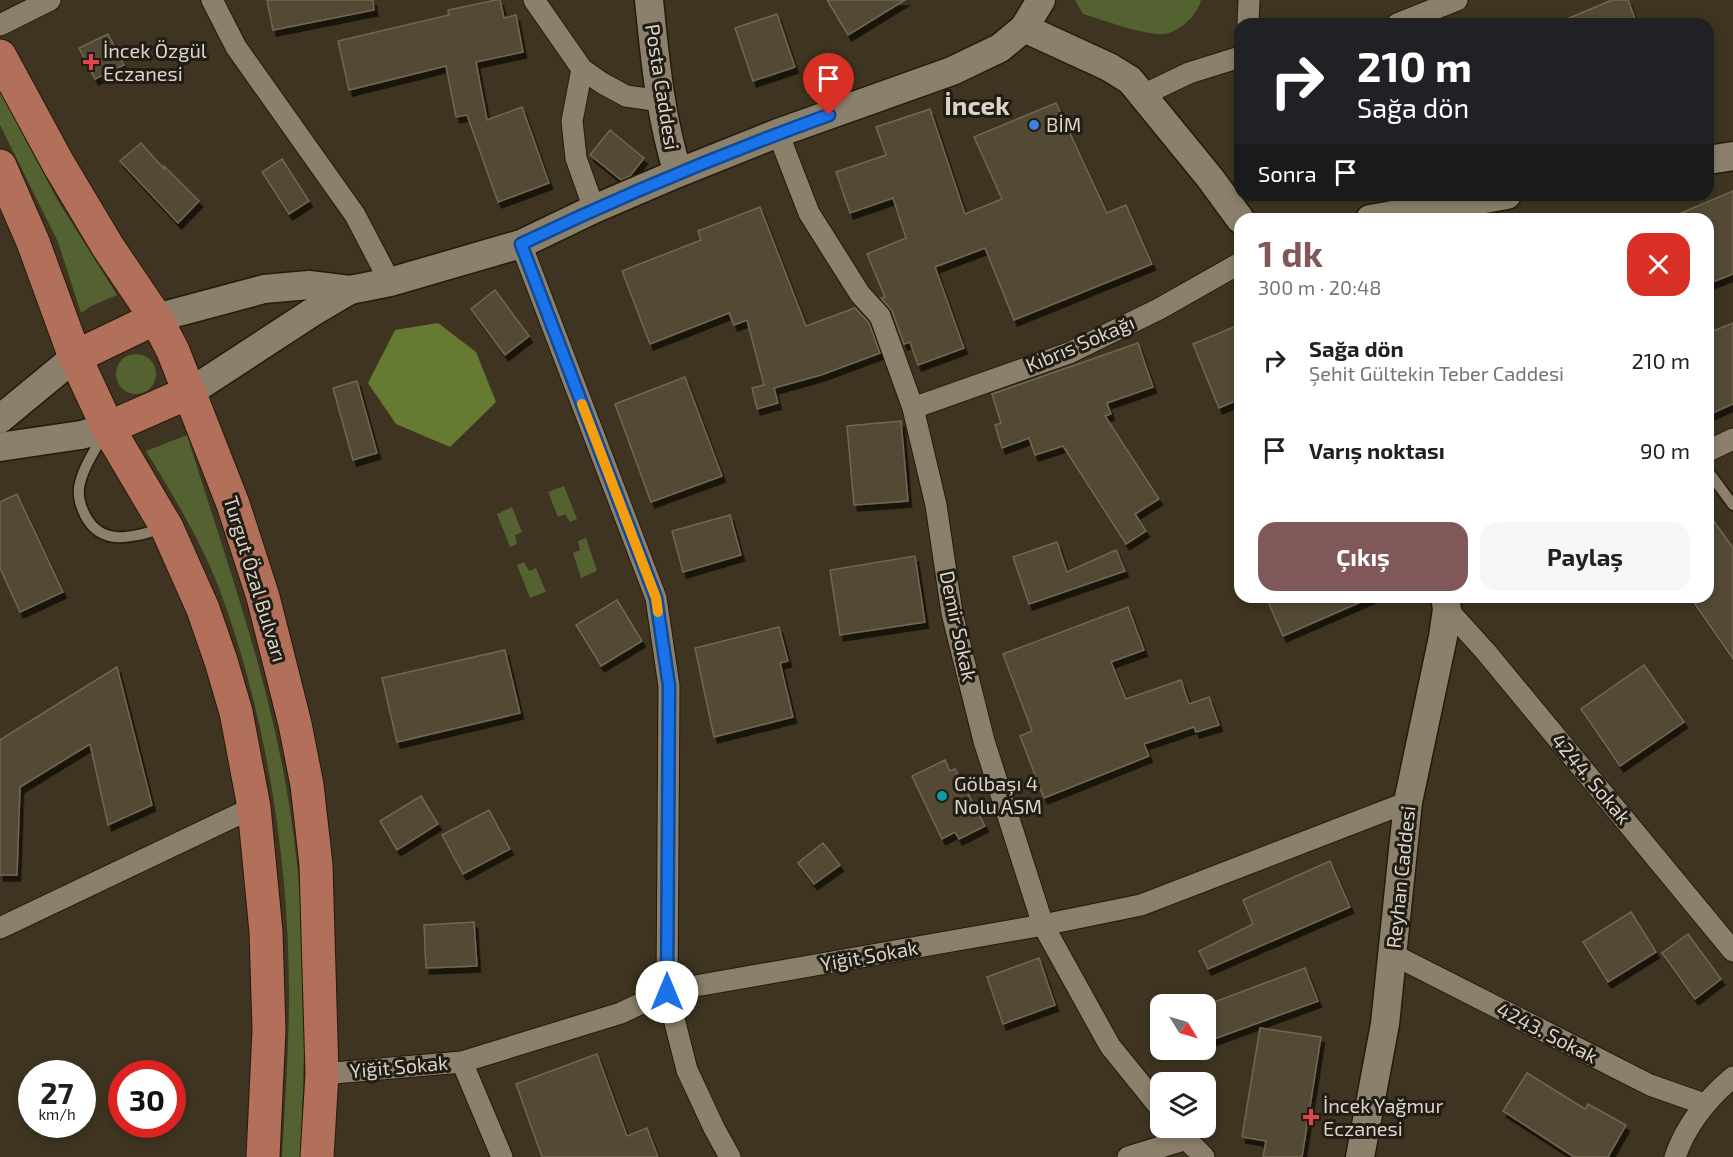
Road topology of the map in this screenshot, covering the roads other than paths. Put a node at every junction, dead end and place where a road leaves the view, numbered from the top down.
1 (50, 0) edge
2 (212, 0) edge
3 (534, 0) edge
4 (649, 0) edge
5 (1041, 0) edge
6 (1249, 0) edge
7 (1457, 0) edge
8 (1248, 18) edge
9 (1412, 18) edge
10 (0, 26) edge
11 (1024, 28) junction
12 (0, 56) edge
13 (1234, 59) edge
14 (582, 69) junction
15 (1143, 95) junction
16 (661, 101) junction
17 (778, 133) junction
18 (1733, 156) edge
19 (1714, 159) edge
20 (0, 166) edge
21 (678, 173) junction
22 (1436, 201) edge
23 (1412, 203) edge
24 (594, 209) junction
25 (1236, 213) edge
26 (1386, 213) edge
27 (521, 244) junction
28 (1234, 266) edge
29 (390, 282) junction
30 (350, 290) junction
31 (156, 318) junction
32 (75, 357) junction
33 (190, 392) junction
34 (913, 408) junction
35 (0, 419) edge
36 (108, 428) junction
37 (1733, 439) edge
38 (0, 447) edge
39 (1714, 448) edge
40 (1714, 479) edge
41 (1733, 505) edge
42 (167, 528) junction
43 (1446, 603) edge
44 (1408, 802) junction
45 (254, 807) junction
46 (1043, 925) junction
47 (0, 928) edge
48 (1733, 951) edge
49 (1394, 955) junction
50 (667, 992) junction
51 (462, 1062) junction
52 (322, 1074) junction
53 (1733, 1077) edge
54 (1150, 1095) edge
55 (1704, 1104) junction
56 (1172, 1138) edge
57 (1185, 1138) edge
58 (262, 1157) edge
59 (316, 1157) edge
60 (502, 1157) edge
61 (730, 1157) edge
62 (1128, 1157) edge
63 (1204, 1157) edge
64 (1360, 1157) edge
65 (1675, 1157) edge

1 - 10 street
2 - 29 street
3 - 14 street
4 - 16 street, Posta Caddesi
5 - 11 street
6 - 8 street
7 - 9 street
11 - 15 street
11 - 17 street
12 - 31 main road, Turgut Özal Bulvarı
13 - 15 street
14 - 16 street
14 - 24 street
15 - 25 street
16 - 21 street, Posta Caddesi
17 - 21 street
17 - 34 street, Demir Sokak
18 - 19 street
20 - 32 main road
21 - 24 street
22 - 23 street
23 - 26 street
24 - 27 street
27 - 29 street
27 - 50 street
28 - 34 street, Kıbrıs Sokağı
29 - 30 street
30 - 31 street
30 - 33 street
31 - 32 main road
31 - 33 main road, Turgut Özal Bulvarı
32 - 35 street
32 - 36 main road
33 - 36 main road
33 - 52 main road, Turgut Özal Bulvarı
34 - 46 street, Demir Sokak
36 - 38 street
36 - 42 main road
36 - 42 lane
37 - 39 street
40 - 41 lane
42 - 45 main road
43 - 44 street, Reyhan Caddesi
43 - 48 street, 4244. Sokak
44 - 46 street, Yiğit Sokak
44 - 49 street, Reyhan Caddesi
45 - 47 street
45 - 58 main road
46 - 50 street, Yiğit Sokak
46 - 54 street, Demir Sokak
49 - 55 street, 4243. Sokak
49 - 64 street, Reyhan Caddesi
50 - 51 street, Yiğit Sokak
50 - 61 street
51 - 52 street, Yiğit Sokak
51 - 60 street
52 - 59 main road, Turgut Özal Bulvarı
53 - 55 street
55 - 65 street
56 - 62 street
57 - 63 street

